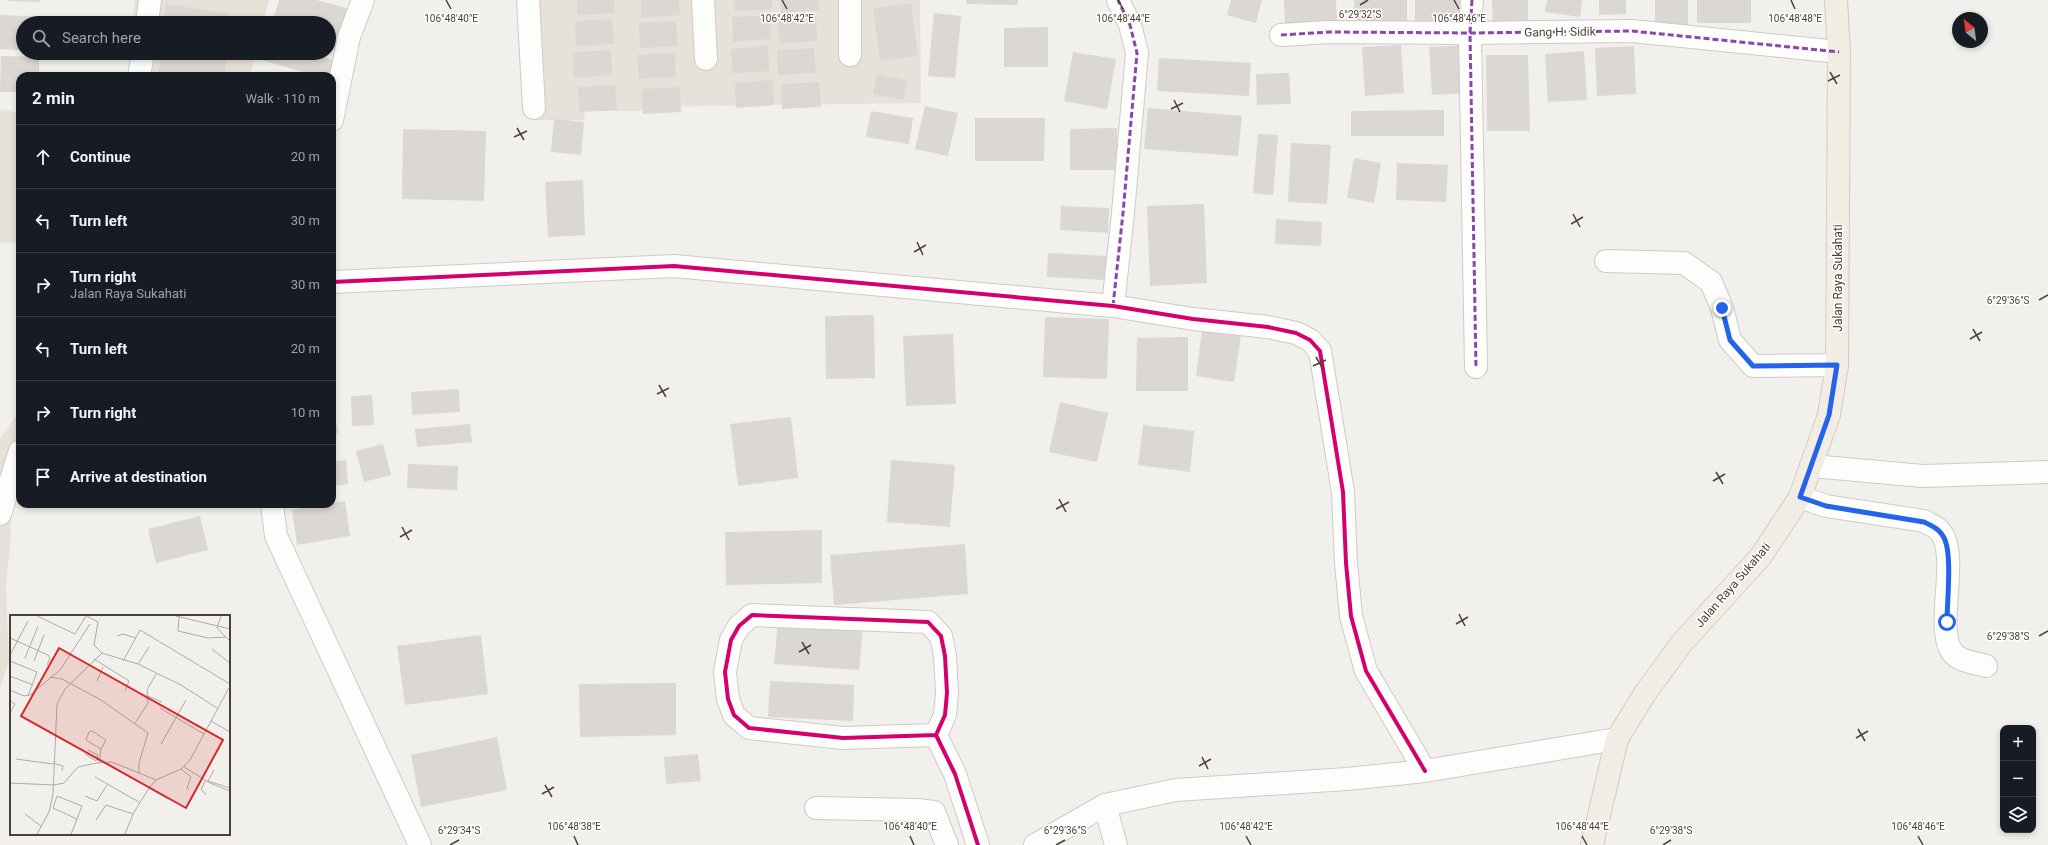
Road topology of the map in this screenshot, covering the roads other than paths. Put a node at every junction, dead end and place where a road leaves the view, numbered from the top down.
1 (150, 0) edge
2 (363, 0) edge
3 (528, 0) edge
4 (703, 0) edge
5 (850, 0) edge
6 (1118, 0) edge
7 (1472, 0) edge
8 (1836, 0) edge
9 (148, 16) edge
10 (1470, 33) junction
11 (1281, 35) dead end
12 (1839, 52) junction
13 (850, 55) dead end
14 (706, 59) dead end
15 (141, 60) edge
16 (140, 72) edge
17 (336, 100) edge
18 (534, 108) dead end
19 (1606, 261) dead end
20 (336, 282) edge
21 (1113, 306) junction
22 (1837, 365) junction
23 (1476, 367) dead end
24 (16, 464) edge
25 (1812, 466) junction
26 (2048, 472) edge
27 (1800, 497) junction
28 (272, 508) edge
29 (0, 514) edge
30 (1986, 666) dead end
31 (936, 735) junction
32 (1617, 739) junction
33 (1425, 771) junction
34 (1104, 805) junction
35 (816, 808) dead end
36 (420, 845) edge
37 (948, 845) edge
38 (978, 845) edge
39 (1035, 845) edge
40 (1116, 845) edge
41 (1592, 845) edge

1 - 9 street
2 - 17 street
3 - 18 street
4 - 14 street
5 - 13 street
6 - 21 street
7 - 10 street
8 - 12 main road, Jalan Raya Sukahati
10 - 11 street, Gang H. Sidik
10 - 12 street, Gang H. Sidik
10 - 23 street
12 - 22 main road, Jalan Raya Sukahati
15 - 16 street
19 - 22 street
20 - 21 street
21 - 33 street
22 - 25 main road, Jalan Raya Sukahati
24 - 29 street
25 - 26 street
25 - 27 main road, Jalan Raya Sukahati
27 - 30 street
27 - 32 main road, Jalan Raya Sukahati
28 - 36 street
31 - 31 street
31 - 38 street
32 - 33 street
32 - 41 main road, Jalan Raya Sukahati
33 - 34 street
34 - 39 street
34 - 40 street
35 - 37 street

